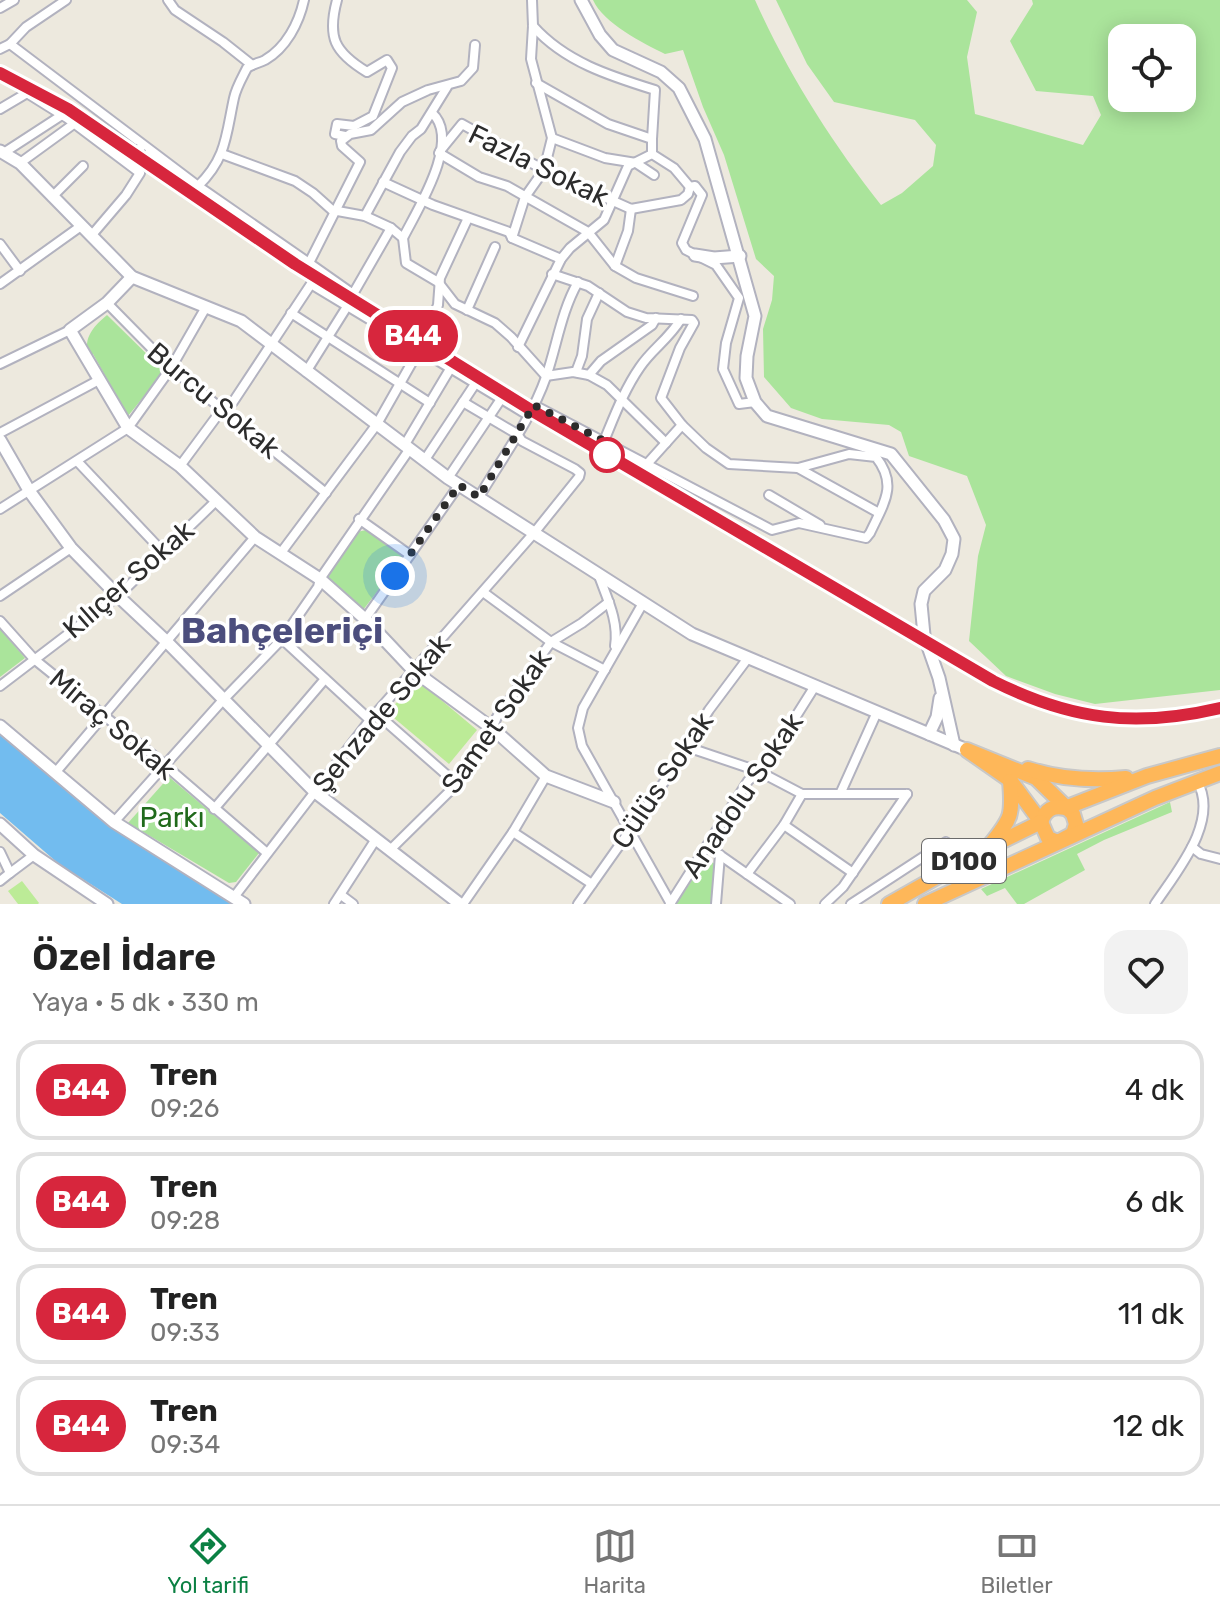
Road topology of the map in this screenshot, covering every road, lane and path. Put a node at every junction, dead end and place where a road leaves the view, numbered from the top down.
1 (14, 0) edge
2 (66, 0) edge
3 (168, 0) edge
4 (304, 0) edge
5 (337, 0) edge
6 (532, 0) edge
7 (581, 0) edge
8 (0, 8) edge
9 (533, 26) junction
10 (10, 44) junction
11 (475, 45) dead end
12 (0, 49) edge
13 (252, 65) junction
14 (536, 83) junction
15 (447, 87) junction
16 (0, 109) edge
17 (432, 113) junction
18 (62, 115) junction
19 (75, 123) junction
20 (345, 136) junction
21 (552, 138) junction
22 (652, 139) junction
23 (142, 146) junction
24 (3, 152) edge
25 (439, 152) junction
26 (222, 154) junction
27 (652, 154) junction
28 (20, 163) junction
29 (636, 163) junction
30 (83, 166) dead end
31 (544, 170) junction
32 (137, 171) junction
33 (654, 175) dead end
34 (383, 182) junction
35 (198, 186) junction
36 (690, 187) junction
37 (52, 197) junction
38 (525, 197) junction
39 (424, 201) junction
40 (611, 202) junction
41 (631, 209) junction
42 (337, 211) junction
43 (365, 216) junction
44 (468, 218) junction
45 (81, 226) junction
46 (391, 228) junction
47 (588, 232) junction
48 (91, 236) junction
49 (403, 238) junction
50 (512, 238) junction
51 (0, 244) edge
52 (495, 247) dead end
53 (695, 255) junction
54 (740, 256) junction
55 (561, 259) junction
56 (309, 263) junction
57 (615, 266) junction
58 (20, 271) junction
59 (552, 274) junction
60 (132, 277) junction
61 (578, 282) junction
62 (0, 284) edge
63 (440, 284) junction
64 (599, 293) junction
65 (693, 296) dead end
66 (107, 303) junction
67 (348, 305) junction
68 (206, 307) junction
69 (467, 310) junction
70 (291, 313) junction
71 (656, 318) junction
72 (681, 319) junction
73 (70, 330) junction
74 (328, 337) junction
75 (270, 345) junction
76 (518, 347) junction
77 (419, 350) junction
78 (582, 356) junction
79 (600, 362) junction
80 (0, 364) edge
81 (171, 368) junction
82 (450, 369) junction
83 (306, 372) junction
84 (576, 372) junction
85 (589, 375) junction
86 (546, 376) junction
87 (99, 380) junction
88 (399, 384) junction
89 (475, 384) junction
90 (501, 399) junction
91 (622, 399) junction
92 (463, 402) junction
93 (755, 402) junction
94 (430, 403) junction
95 (534, 405) junction
96 (223, 411) junction
97 (528, 415) junction
98 (489, 417) junction
99 (377, 424) junction
100 (682, 425) junction
101 (128, 428) junction
102 (0, 433) edge
103 (517, 434) junction
104 (0, 440) edge
105 (604, 441) junction
106 (666, 443) junction
107 (407, 448) junction
108 (891, 454) junction
109 (876, 457) junction
110 (77, 461) junction
111 (424, 461) junction
112 (647, 464) junction
113 (180, 466) junction
114 (798, 468) junction
115 (454, 481) junction
116 (30, 492) junction
117 (326, 493) junction
118 (769, 495) dead end
119 (479, 497) junction
120 (217, 500) junction
121 (0, 509) edge
122 (879, 513) junction
123 (359, 519) junction
124 (824, 528) junction
125 (534, 533) junction
126 (255, 537) junction
127 (71, 548) junction
128 (163, 552) junction
129 (280, 554) junction
130 (410, 555) junction
131 (599, 576) junction
132 (320, 579) junction
133 (483, 592) junction
134 (0, 596) edge
135 (118, 596) junction
136 (609, 602) junction
137 (643, 603) junction
138 (365, 619) junction
139 (0, 621) edge
140 (282, 639) junction
141 (166, 641) junction
142 (551, 642) junction
143 (613, 655) junction
144 (748, 658) junction
145 (34, 659) junction
146 (605, 670) junction
147 (414, 671) junction
148 (325, 679) junction
149 (0, 686) edge
150 (815, 686) junction
151 (941, 693) junction
152 (223, 700) junction
153 (877, 712) junction
154 (102, 714) junction
155 (373, 716) junction
156 (0, 726) edge
157 (493, 729) junction
158 (929, 734) junction
159 (268, 745) junction
160 (687, 747) junction
161 (960, 747) junction
162 (1220, 756) edge
163 (164, 764) junction
164 (758, 771) junction
165 (55, 773) junction
166 (1220, 773) edge
167 (546, 776) junction
168 (1147, 776) junction
169 (1010, 780) junction
170 (1197, 781) junction
171 (457, 784) junction
172 (315, 792) junction
173 (841, 792) junction
174 (802, 794) junction
175 (614, 802) junction
176 (1065, 808) junction
177 (214, 809) junction
178 (114, 822) junction
179 (1041, 822) junction
180 (0, 824) edge
181 (784, 825) junction
182 (630, 828) junction
183 (513, 832) junction
184 (376, 839) junction
185 (1067, 839) junction
186 (946, 842) dead end
187 (707, 846) junction
188 (1192, 847) junction
189 (988, 848) junction
190 (390, 850) junction
191 (0, 852) edge
192 (267, 853) junction
193 (34, 855) junction
194 (720, 855) junction
195 (1220, 859) edge
196 (10, 873) junction
197 (853, 873) junction
198 (747, 874) junction
199 (0, 881) edge
200 (592, 884) junction
201 (341, 895) junction
202 (239, 900) edge
203 (934, 902) edge
204 (107, 904) edge
205 (334, 904) edge
206 (353, 904) edge
207 (462, 904) edge
208 (578, 904) edge
209 (670, 904) edge
210 (716, 904) edge
211 (790, 904) edge
212 (825, 904) edge
213 (851, 904) edge
214 (889, 904) edge
215 (1155, 904) edge

1 - 8 street
2 - 10 street
3 - 13 street
4 - 13 street
5 - 20 street
6 - 9 street
7 - 54 street
9 - 14 street
9 - 22 street
10 - 12 street
10 - 23 street
11 - 15 street
13 - 26 street
14 - 21 street
14 - 22 street
15 - 17 street
15 - 20 street
16 - 18 street
17 - 25 street
17 - 34 street
18 - 19 street
18 - 24 street
19 - 28 street
19 - 32 street
20 - 42 street
21 - 29 street
21 - 31 street
22 - 27 street
23 - 32 street, bridge
23 - 35 street
24 - 28 street
25 - 31 street, Fazla Sokak
25 - 38 street
25 - 39 street
26 - 35 street
26 - 42 street
27 - 29 street
27 - 36 street
28 - 37 street
29 - 33 street
29 - 40 street
30 - 37 street
31 - 38 street
31 - 40 street, Fazla Sokak
32 - 48 street
34 - 39 street
34 - 43 street
35 - 56 street
36 - 41 street, Fazla Sokak
36 - 53 street
37 - 45 street
38 - 47 street
38 - 50 street
39 - 44 street
39 - 49 street
40 - 41 street, Fazla Sokak
40 - 47 street
41 - 57 street
42 - 43 street
42 - 56 street
43 - 46 street
44 - 50 street
44 - 63 street
45 - 48 street
45 - 58 street
46 - 49 street
46 - 56 street
47 - 55 street
47 - 57 street
48 - 60 street
49 - 63 street
50 - 55 street
51 - 58 street
52 - 69 street
53 - 54 street
53 - 93 street
54 - 93 street
55 - 59 street
57 - 65 street
58 - 62 street
59 - 61 street
59 - 76 street
60 - 66 street
60 - 68 street
61 - 64 street
61 - 86 street
63 - 69 street
63 - 77 street
64 - 71 street
64 - 78 street
66 - 73 street
66 - 81 street, Burcu Sokak
67 - 70 street
67 - 74 street
67 - 77 street
68 - 75 street
68 - 81 street
69 - 76 street
70 - 74 street
70 - 75 street
71 - 72 street
71 - 79 street
72 - 91 street
72 - 100 street
73 - 80 street
73 - 87 street
74 - 83 street
74 - 88 street
75 - 83 street
75 - 96 street
76 - 86 street
77 - 82 street
77 - 88 street
78 - 79 street
78 - 84 street
79 - 85 street
81 - 96 street, Burcu Sokak
81 - 101 street
82 - 89 street
82 - 94 street
83 - 99 street
84 - 85 street
84 - 86 street
85 - 91 street
86 - 95 street
87 - 101 street
87 - 102 street
88 - 94 street
88 - 99 street
89 - 90 street
89 - 92 street
90 - 97 street
90 - 98 street
91 - 105 street
91 - 106 street
92 - 98 street
92 - 111 street
93 - 108 street
94 - 107 street
95 - 97 street
95 - 105 street
96 - 113 street
96 - 117 street, Burcu Sokak
97 - 103 street
98 - 103 street
98 - 115 street
99 - 107 street
99 - 117 street
100 - 106 street
100 - 114 street
101 - 110 street
101 - 113 street
103 - 119 street
103 - 125 street, Şehzade Sokak
104 - 116 street
105 - 112 street
106 - 112 street
107 - 111 street
107 - 123 street
108 - 109 street
108 - 151 street
109 - 114 street
109 - 122 street
110 - 116 street
110 - 128 street
111 - 115 street
112 - 124 street
113 - 120 street
114 - 122 street
115 - 119 street
115 - 130 street
116 - 121 street
116 - 127 street
117 - 129 street
118 - 124 street
119 - 125 street
120 - 126 street
120 - 128 street, Kılıçer Sokak
122 - 124 street
123 - 130 street
123 - 132 street
125 - 131 street
125 - 133 street, Şehzade Sokak
126 - 129 street
126 - 141 street
127 - 134 street
127 - 135 street
128 - 135 street, Kılıçer Sokak
129 - 132 street
130 - 138 street
131 - 136 street
131 - 137 street
132 - 138 street
132 - 140 street
133 - 142 street
133 - 147 street, Şehzade Sokak
135 - 141 street
135 - 145 street, Kılıçer Sokak
136 - 142 street, Samet Sokak
136 - 143 street
137 - 143 street
137 - 144 street
138 - 147 street
139 - 145 street, Miraç Sokak
140 - 148 street
140 - 152 street
141 - 152 street
141 - 154 street
142 - 146 street
142 - 157 street, Samet Sokak
143 - 146 street
144 - 150 street
144 - 160 street, Cülüs Sokak
145 - 149 street, Kılıçer Sokak
145 - 154 street, Miraç Sokak
146 - 175 street
147 - 155 street, Şehzade Sokak
147 - 157 street
148 - 155 street
148 - 159 street
150 - 153 street
150 - 164 street, Anadolu Sokak
151 - 158 street
151 - 161 street
152 - 159 street
152 - 163 street
153 - 158 street
153 - 173 street
154 - 163 street, Miraç Sokak
154 - 165 street
155 - 171 street
155 - 172 street, Şehzade Sokak
156 - 165 street
157 - 167 street
157 - 171 street, Samet Sokak
158 - 161 street
159 - 172 street
159 - 177 street
160 - 164 street
160 - 182 street, Cülüs Sokak
161 - 168 highway
161 - 169 highway
161 - 176 highway
162 - 168 highway, D100
163 - 177 street, Miraç Sokak
163 - 178 street
164 - 174 street
164 - 187 street, Anadolu Sokak
165 - 178 street
166 - 170 highway, D100
167 - 175 street
167 - 183 street
168 - 176 highway, D100
169 - 179 highway
169 - 189 highway
170 - 185 highway, D100
170 - 188 street
171 - 190 street, Samet Sokak
172 - 184 street
172 - 192 street, Şehzade Sokak
173 - 174 street
173 - 197 street
174 - 181 street
175 - 182 street
176 - 179 highway, D100
176 - 185 highway
177 - 192 street, Miraç Sokak
178 - 202 street
179 - 185 highway, D100
179 - 189 highway, D100
180 - 193 street
181 - 197 street
181 - 198 street
182 - 200 street, Cülüs Sokak
182 - 209 street
183 - 200 street
183 - 207 street
184 - 190 street
184 - 201 street
185 - 203 highway, D100
186 - 213 street
187 - 194 street
187 - 209 street, Anadolu Sokak
188 - 195 street
188 - 215 street
189 - 214 highway, D100
190 - 207 street
191 - 196 street
192 - 202 street, Şehzade Sokak
193 - 196 street
193 - 204 street
194 - 198 street
194 - 210 street
196 - 199 street
197 - 212 street
198 - 211 street
200 - 208 street, Cülüs Sokak
201 - 205 street
201 - 206 street

